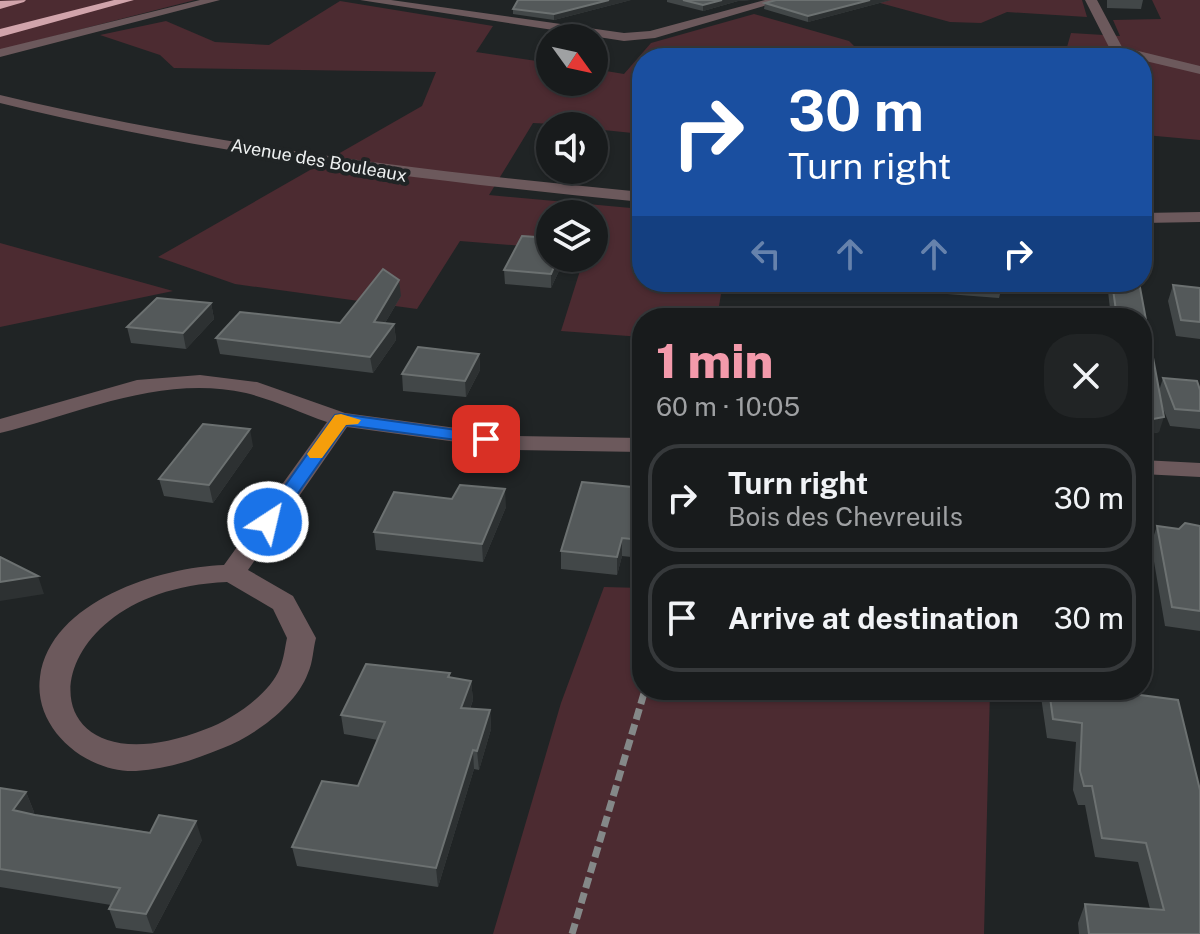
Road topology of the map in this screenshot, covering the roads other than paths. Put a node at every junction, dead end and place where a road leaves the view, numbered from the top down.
1 (20, 0) edge
2 (84, 0) edge
3 (128, 0) edge
4 (214, 0) edge
5 (366, 0) edge
6 (778, 0) edge
7 (1091, 0) edge
8 (0, 5) edge
9 (0, 21) edge
10 (0, 33) edge
11 (1116, 48) edge
12 (0, 53) edge
13 (1152, 58) edge
14 (1200, 70) edge
15 (0, 99) edge
16 (632, 196) edge
17 (1200, 217) edge
18 (1152, 218) edge
19 (341, 419) junction
20 (0, 426) edge
21 (632, 445) edge
22 (1152, 468) edge
23 (1200, 470) edge
24 (232, 573) junction

1 - 8 highway
2 - 9 highway
3 - 10 highway
4 - 12 street
5 - 6 street
7 - 11 street
13 - 14 street
15 - 16 street, Avenue des Bouleaux
17 - 18 street
19 - 20 street
19 - 21 street
19 - 24 street
22 - 23 street
24 - 24 street

